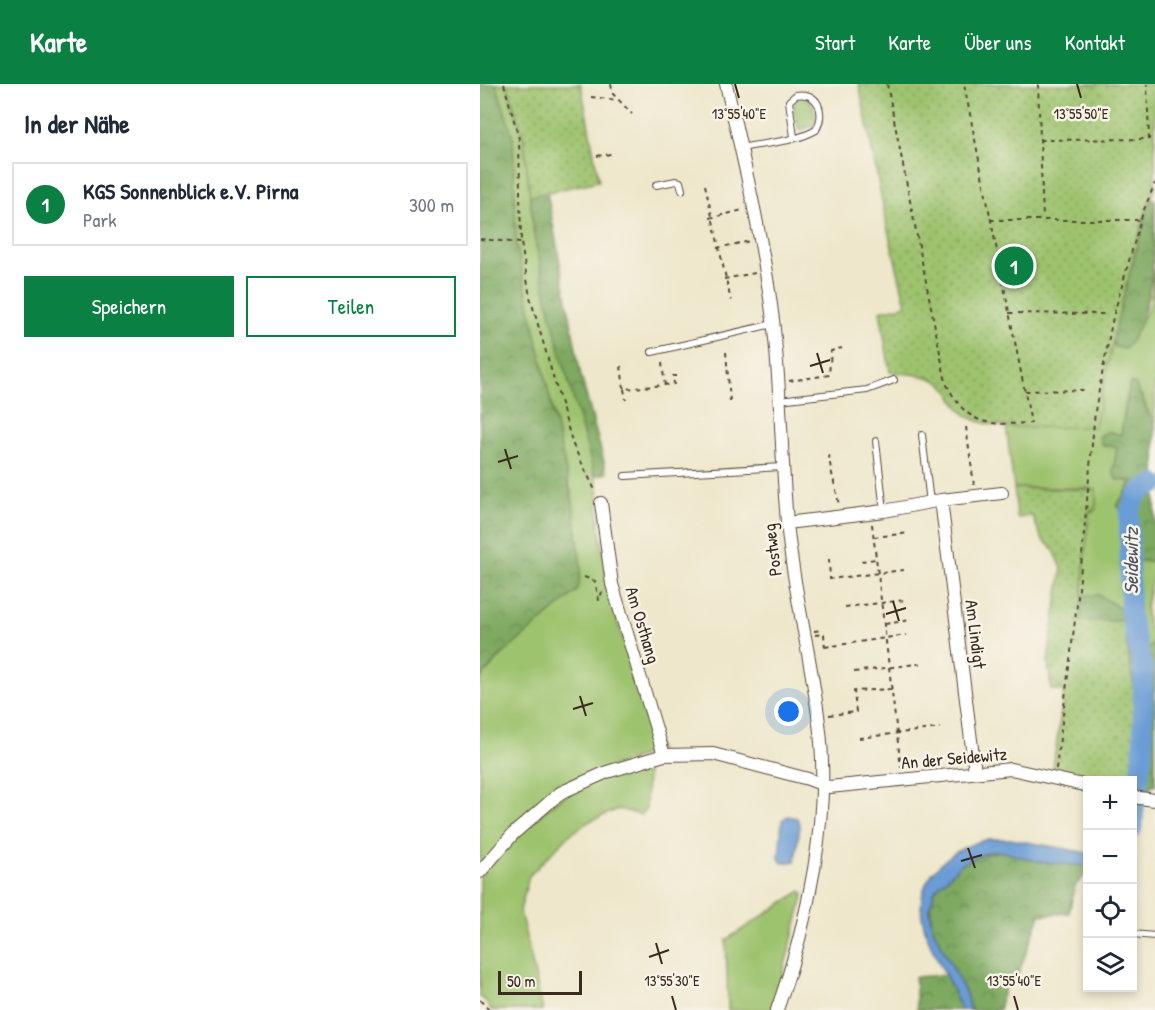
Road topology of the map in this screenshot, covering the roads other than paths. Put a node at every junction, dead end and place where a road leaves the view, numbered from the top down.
1 (726, 84) edge
2 (794, 137) junction
3 (741, 148) junction
4 (656, 185) dead end
5 (682, 190) dead end
6 (773, 324) junction
7 (652, 352) dead end
8 (894, 380) dead end
9 (778, 400) junction
10 (922, 435) dead end
11 (876, 441) dead end
12 (782, 467) junction
13 (625, 476) dead end
14 (1002, 493) dead end
15 (936, 502) junction
16 (601, 503) road end
17 (884, 511) junction
18 (787, 523) junction
19 (664, 755) junction
20 (975, 772) junction
21 (1083, 785) edge
22 (822, 786) junction
23 (480, 872) edge
24 (1137, 934) edge
25 (1155, 936) edge
26 (777, 1010) edge

1 - 3 street, Postweg
2 - 2 lane
2 - 3 lane
3 - 6 street, Postweg
4 - 5 lane
6 - 7 lane
6 - 9 street, Postweg
8 - 9 lane
9 - 12 street, Postweg
10 - 15 lane
11 - 17 lane
12 - 13 lane
12 - 18 street, Postweg
14 - 15 street
15 - 17 street
15 - 20 street, Am Lindigt
16 - 19 street, Am Osthang
17 - 18 street
18 - 22 street, Postweg
19 - 22 street
19 - 23 street
20 - 21 street, An der Seidewitz
20 - 22 street, An der Seidewitz
22 - 26 street, Postweg
24 - 25 lane

